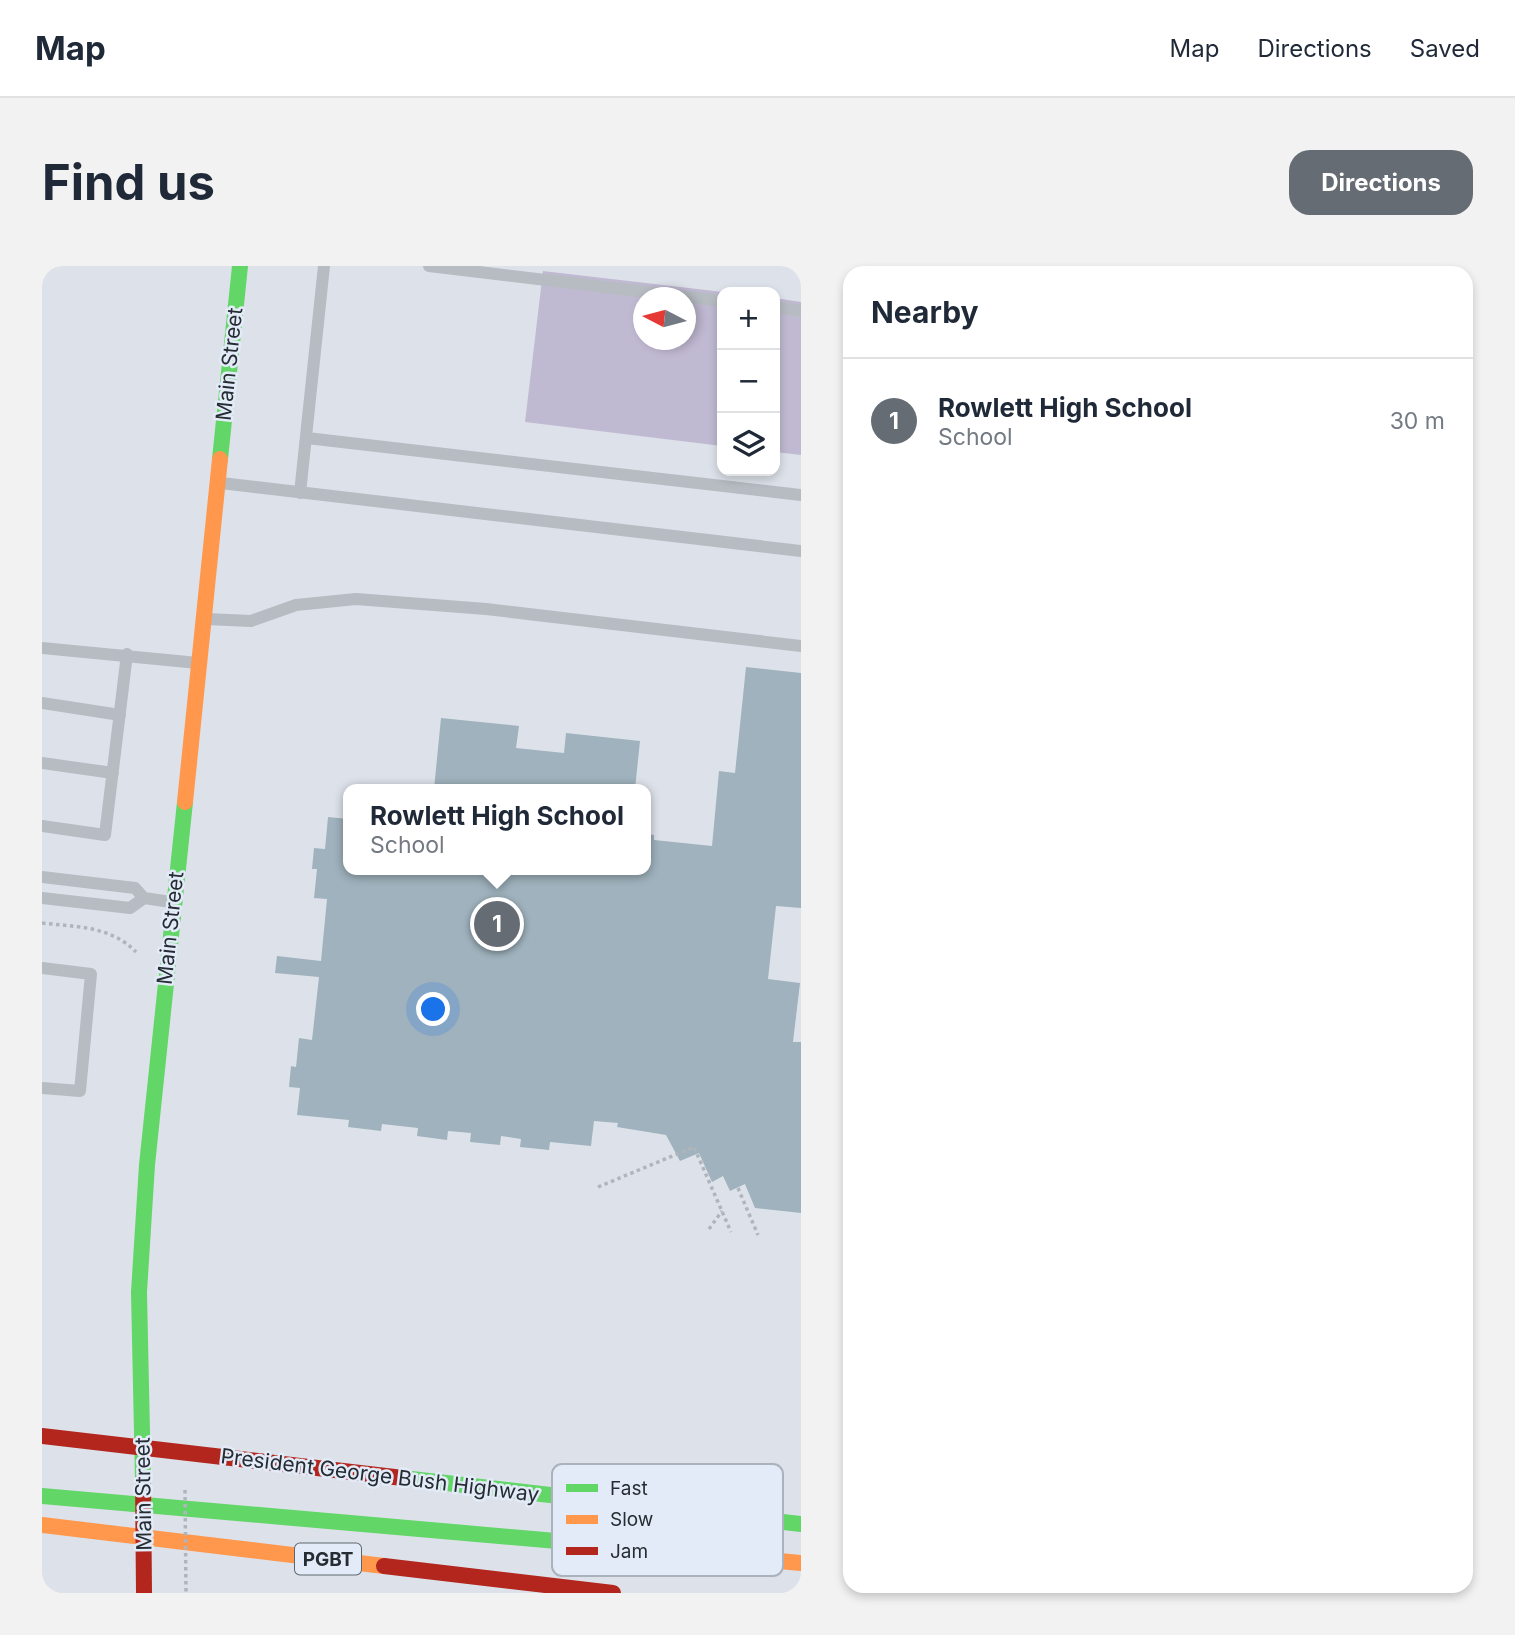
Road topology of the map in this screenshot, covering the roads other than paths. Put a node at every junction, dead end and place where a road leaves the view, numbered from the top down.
1 (240, 266) edge
2 (324, 266) edge
3 (429, 266) edge
4 (717, 300) edge
5 (780, 308) edge
6 (801, 311) edge
7 (307, 438) junction
8 (217, 483) junction
9 (300, 492) junction
10 (801, 495) edge
11 (801, 551) edge
12 (202, 619) junction
13 (801, 646) edge
14 (42, 648) edge
15 (127, 654) junction
16 (198, 663) junction
17 (42, 703) edge
18 (120, 715) junction
19 (42, 763) edge
20 (113, 773) junction
21 (42, 827) edge
22 (42, 877) edge
23 (83, 881) junction
24 (42, 898) edge
25 (144, 898) junction
26 (81, 902) junction
27 (173, 903) junction
28 (42, 968) edge
29 (42, 1088) edge
30 (42, 1436) edge
31 (142, 1447) junction
32 (552, 1495) edge
33 (42, 1496) edge
34 (783, 1522) edge
35 (801, 1524) edge
36 (42, 1525) edge
37 (552, 1539) edge
38 (783, 1561) edge
39 (801, 1563) edge
40 (144, 1593) edge
41 (613, 1593) edge

1 - 8 main road, Main Street
2 - 7 lane
3 - 4 lane
5 - 6 lane
7 - 9 lane
7 - 10 lane
8 - 9 lane
8 - 12 main road, Main Street
9 - 11 lane
12 - 13 lane
12 - 16 main road, Main Street
14 - 15 lane
15 - 16 lane
15 - 18 lane
16 - 27 main road, Main Street
17 - 18 lane
18 - 20 lane
19 - 20 lane
20 - 21 lane
22 - 23 lane
23 - 25 lane
23 - 26 lane
24 - 26 lane
25 - 26 lane
25 - 27 lane
27 - 31 main road, Main Street
28 - 29 lane
30 - 31 main road, President George Bush Highway
31 - 32 main road, President George Bush Highway
31 - 40 main road, Main Street, bridge
33 - 37 main road
34 - 35 main road, President George Bush Highway
36 - 41 main road, PGBT
38 - 39 main road

